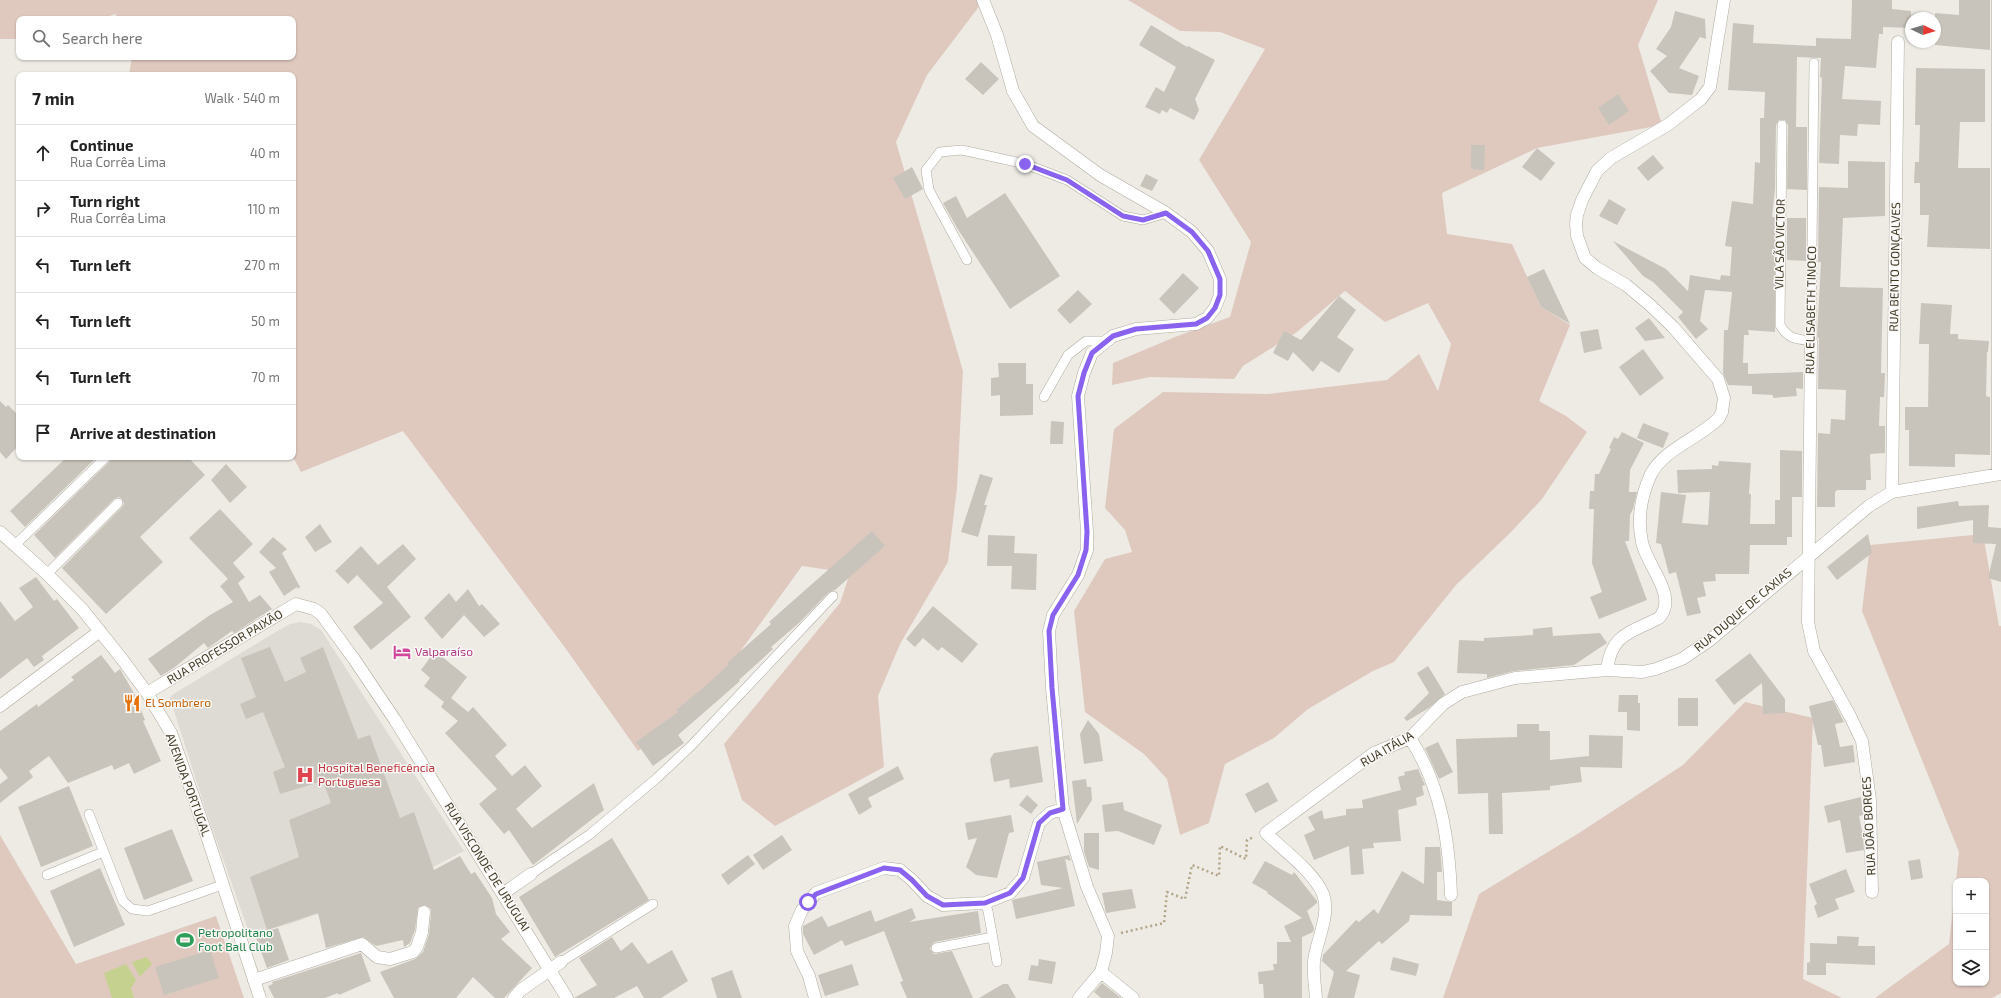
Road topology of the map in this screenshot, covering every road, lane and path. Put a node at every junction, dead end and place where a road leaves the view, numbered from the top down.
1 (983, 0) edge
2 (1724, 0) edge
3 (1998, 0) edge
4 (1898, 42) dead end
5 (1814, 63) dead end
6 (1782, 125) dead end
7 (1166, 213) junction
8 (967, 260) dead end
9 (1106, 341) junction
10 (1811, 341) junction
11 (1044, 397) dead end
12 (103, 460) edge
13 (1999, 474) edge
14 (1892, 492) junction
15 (118, 503) dead end
16 (0, 532) edge
17 (14, 546) junction
18 (1808, 556) junction
19 (47, 574) junction
20 (833, 596) dead end
21 (304, 606) joint
22 (100, 631) junction
23 (1607, 670) junction
24 (147, 694) junction
25 (0, 706) edge
26 (1410, 738) junction
27 (1063, 809) junction
28 (89, 814) dead end
29 (1266, 833) junction
30 (103, 852) junction
31 (531, 874) joint
32 (47, 875) dead end
33 (222, 885) junction
34 (1872, 892) dead end
35 (504, 893) junction
36 (1451, 895) dead end
37 (985, 903) junction
38 (653, 904) dead end
39 (424, 912) dead end
40 (1108, 936) junction
41 (993, 937) junction
42 (936, 948) dead end
43 (562, 962) joint
44 (997, 962) dead end
45 (550, 969) junction
46 (1101, 972) junction
47 (254, 980) junction
48 (260, 998) edge
49 (514, 998) edge
50 (567, 998) edge
51 (815, 998) edge
52 (1079, 998) edge
53 (1133, 998) edge
54 (1316, 998) edge

1 - 7 street
2 - 23 street
3 - 13 street
4 - 14 street, RUA BENTO GONÇALVES
5 - 10 lane, RUA ELISABETH TINOCO
6 - 10 lane, VILA SÃO VICTOR
7 - 8 lane
7 - 9 street
9 - 11 lane
9 - 27 street
10 - 18 street, RUA ELISABETH TINOCO
12 - 17 lane
13 - 14 street, RUA DUQUE DE CAXIAS
14 - 18 street, RUA DUQUE DE CAXIAS
15 - 19 lane
16 - 17 street, AVENIDA PORTUGAL
17 - 19 street, AVENIDA PORTUGAL
18 - 23 street, RUA DUQUE DE CAXIAS
18 - 34 street, RUA JOÃO BORGES
19 - 22 street, AVENIDA PORTUGAL
20 - 31 lane
21 - 24 street, RUA PROFESSOR PAIXÃO
21 - 35 street, RUA VISCONDE DE URUGUAI
22 - 24 street, AVENIDA PORTUGAL
22 - 25 street
23 - 26 street, RUA ITÁLIA
24 - 33 street, AVENIDA PORTUGAL
26 - 29 street, RUA ITÁLIA
26 - 36 street
27 - 37 street
27 - 40 street
28 - 30 lane
29 - 40 path
29 - 54 street
30 - 32 lane
30 - 33 lane
31 - 35 street
33 - 47 street, AVENIDA PORTUGAL
35 - 45 street, RUA VISCONDE DE URUGUAI
37 - 41 lane
37 - 51 street
38 - 43 lane
39 - 47 street
40 - 46 street
41 - 42 lane
41 - 44 lane
43 - 45 street
45 - 49 street
45 - 50 street, RUA VISCONDE DE URUGUAI
46 - 52 street
46 - 53 street
47 - 48 street, AVENIDA PORTUGAL

